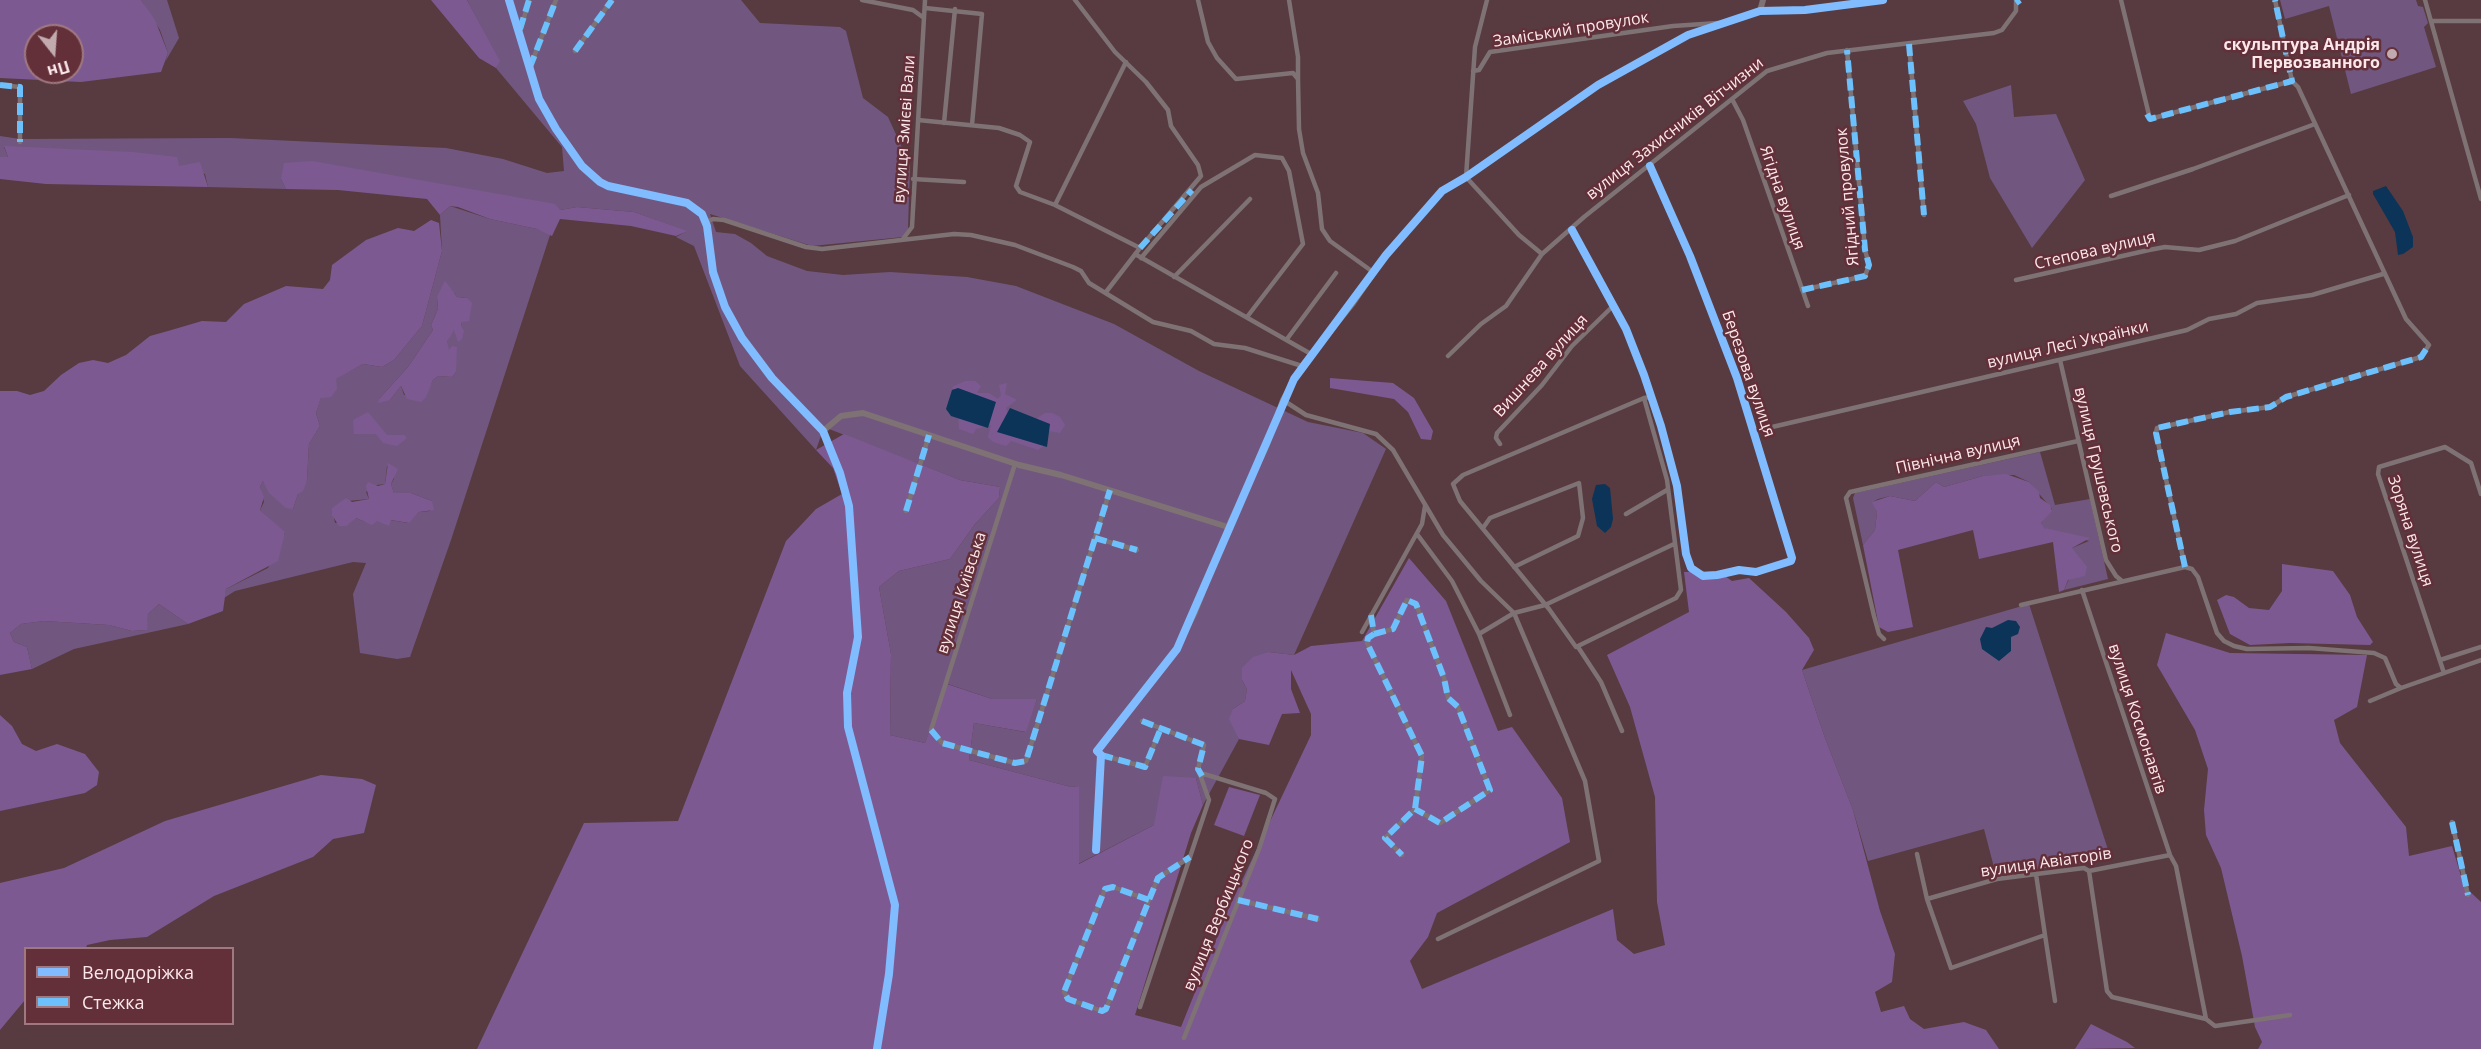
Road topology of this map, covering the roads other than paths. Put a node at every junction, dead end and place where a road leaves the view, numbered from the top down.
1 (509, 0) edge
2 (529, 0) edge
3 (555, 0) edge
4 (612, 0) edge
5 (862, 0) edge
6 (925, 0) edge
7 (1075, 0) edge
8 (1198, 0) edge
9 (1288, 0) edge
10 (1487, 0) edge
11 (1762, 0) edge
12 (1883, 0) edge
13 (2121, 0) edge
14 (2275, 0) edge
15 (2425, 0) edge
16 (2017, 1) edge
17 (925, 8) junction
18 (955, 9) junction
19 (1760, 11) junction
20 (924, 18) junction
21 (2431, 21) junction
22 (2481, 21) edge
23 (1718, 23) junction
24 (519, 35) junction
25 (1910, 44) junction
26 (1847, 50) junction
27 (575, 51) dead end
28 (1126, 62) junction
29 (529, 70) junction
30 (1473, 71) junction
31 (1298, 79) junction
32 (2292, 81) junction
33 (0, 85) edge
34 (1732, 99) junction
35 (918, 120) junction
36 (944, 123) junction
37 (972, 124) junction
38 (2315, 124) junction
39 (20, 142) dead end
40 (1650, 166) junction
41 (1466, 177) junction
42 (913, 179) junction
43 (964, 182) dead end
44 (2349, 195) junction
45 (2111, 196) dead end
46 (1250, 199) dead end
47 (2481, 199) edge
48 (1055, 206) junction
49 (1924, 214) dead end
50 (706, 222) junction
51 (1572, 230) junction
52 (903, 239) junction
53 (1140, 248) junction
54 (1135, 254) junction
55 (1542, 254) junction
56 (1141, 258) junction
57 (1373, 272) junction
58 (1336, 273) dead end
59 (2383, 274) junction
60 (1173, 277) junction
61 (2016, 280) dead end
62 (1802, 290) junction
63 (1106, 292) junction
64 (1613, 306) junction
65 (1808, 306) dead end
66 (1246, 317) junction
67 (1287, 339) junction
68 (1311, 354) junction
69 (1448, 357) dead end
70 (2060, 360) junction
71 (1302, 366) junction
72 (1651, 397) junction
73 (1644, 398) junction
74 (1283, 400) junction
75 (824, 431) junction
76 (1755, 431) junction
77 (929, 435) junction
78 (2078, 441) junction
79 (1500, 444) dead end
80 (1015, 464) junction
81 (1110, 490) junction
82 (1667, 490) junction
83 (2481, 494) edge
84 (1425, 506) junction
85 (906, 511) dead end
86 (1626, 514) dead end
87 (1228, 527) junction
88 (1483, 528) junction
89 (1417, 534) junction
90 (1095, 538) junction
91 (1674, 544) junction
92 (1137, 550) dead end
93 (1514, 567) junction
94 (2185, 567) junction
95 (2122, 581) junction
96 (2082, 590) junction
97 (1545, 605) junction
98 (2022, 605) dead end
99 (1514, 613) junction
100 (1371, 615) junction
101 (1362, 632) dead end
102 (1374, 634) junction
103 (1479, 634) junction
104 (1884, 639) dead end
105 (1578, 646) junction
106 (2481, 647) edge
107 (2440, 660) junction
108 (2481, 660) edge
109 (2444, 673) junction
110 (2401, 688) junction
111 (2370, 701) dead end
112 (1510, 715) dead end
113 (1142, 721) dead end
114 (1161, 728) junction
115 (1622, 731) dead end
116 (1101, 754) junction
117 (1202, 776) junction
118 (1415, 809) junction
119 (2452, 822) dead end
120 (1096, 850) dead end
121 (1402, 855) dead end
122 (1917, 855) dead end
123 (2170, 855) junction
124 (1190, 857) junction
125 (2089, 871) junction
126 (2036, 874) junction
127 (2468, 895) dead end
128 (1927, 899) junction
129 (1149, 900) junction
130 (1238, 900) junction
131 (1318, 919) dead end
132 (2045, 935) junction
133 (1438, 939) dead end
134 (2055, 1001) dead end
135 (1140, 1007) dead end
136 (2290, 1015) dead end
137 (2206, 1019) junction
138 (1184, 1038) dead end
139 (877, 1049) edge

1 - 24 street
2 - 24 street
3 - 29 street
4 - 27 street
5 - 20 street
6 - 17 street, вулиця Змієві Вали
7 - 28 street
8 - 31 street
9 - 31 street
10 - 30 street
11 - 19 street
12 - 19 street
13 - 32 street
14 - 32 street
15 - 21 street
16 - 25 street, вулиця Захисників Вітчизни
17 - 18 street
17 - 20 street, вулиця Змієві Вали
18 - 36 street
18 - 37 street
19 - 23 street
20 - 35 street, вулиця Змієві Вали
21 - 22 street
21 - 47 street
23 - 30 street, Заміський провулок
23 - 41 street
24 - 29 street
25 - 26 street, вулиця Захисників Вітчизни
25 - 49 street
26 - 34 street, вулиця Захисників Вітчизни
26 - 62 street, Ягідний провулок
28 - 48 street
28 - 53 street
29 - 50 street
30 - 41 street
31 - 57 street
32 - 38 street
33 - 39 street
34 - 40 street, вулиця Захисників Вітчизни
34 - 62 street, Ягідна вулиця
35 - 36 street
35 - 42 street, вулиця Змієві Вали
36 - 37 street
37 - 48 street
38 - 44 street
38 - 45 street
40 - 51 street, вулиця Захисників Вітчизни
40 - 76 street, Березова вулиця
41 - 55 street
41 - 57 street
42 - 43 street
42 - 52 street, вулиця Змієві Вали
44 - 59 street
44 - 61 street, Степова вулиця
46 - 60 street
48 - 53 street
50 - 52 street
50 - 75 street
51 - 55 street, вулиця Захисників Вітчизни
51 - 64 street
52 - 63 street
53 - 54 street
54 - 56 street
54 - 63 street
55 - 69 street, вулиця Захисників Вітчизни
56 - 60 street
56 - 66 street
57 - 68 street
58 - 67 street
59 - 70 street, вулиця Лесі Українки
59 - 94 street
60 - 66 street
62 - 65 street, Ягідна вулиця
63 - 71 street
64 - 72 street
64 - 79 street, Вишнева вулиця
66 - 67 street
67 - 68 street
68 - 71 street
70 - 76 street, вулиця Лесі Українки
70 - 78 street, вулиця Грушевського
71 - 74 street
72 - 73 street
72 - 76 street, Березова вулиця
73 - 82 street
73 - 88 street
74 - 84 street
74 - 87 street
75 - 77 street
75 - 139 street
77 - 80 street
77 - 85 street
78 - 95 street, вулиця Грушевського
78 - 104 street, Північна вулиця
80 - 81 street
80 - 90 street, вулиця Київська
81 - 87 street
81 - 90 street
82 - 86 street
82 - 91 street
83 - 107 street, Зоряна вулиця
84 - 89 street
84 - 99 street
87 - 116 street
88 - 93 street
88 - 93 street
89 - 100 street
89 - 103 street
90 - 92 street
91 - 97 street
91 - 105 street
93 - 97 street
94 - 95 street
94 - 110 street
95 - 96 street
96 - 98 street
96 - 123 street, вулиця Космонавтів
97 - 99 street
97 - 105 street
99 - 103 street
99 - 133 street
100 - 101 street
100 - 102 street
102 - 118 street
102 - 118 street
103 - 112 street
105 - 115 street
106 - 107 street
107 - 109 street, Зоряна вулиця
108 - 109 street
109 - 110 street
110 - 111 street
113 - 114 street
114 - 116 street
114 - 117 street
116 - 120 street
117 - 124 street
117 - 130 street, вулиця Вербицького
118 - 121 street
119 - 127 street
122 - 128 street
123 - 125 street, вулиця Авіаторів
123 - 137 street, вулиця Космонавтів
124 - 129 street
124 - 135 street
125 - 126 street, вулиця Авіаторів
125 - 137 street
126 - 128 street, вулиця Авіаторів
126 - 132 street
128 - 132 street
129 - 129 street
130 - 131 street
130 - 138 street, вулиця Вербицького
132 - 134 street
136 - 137 street

